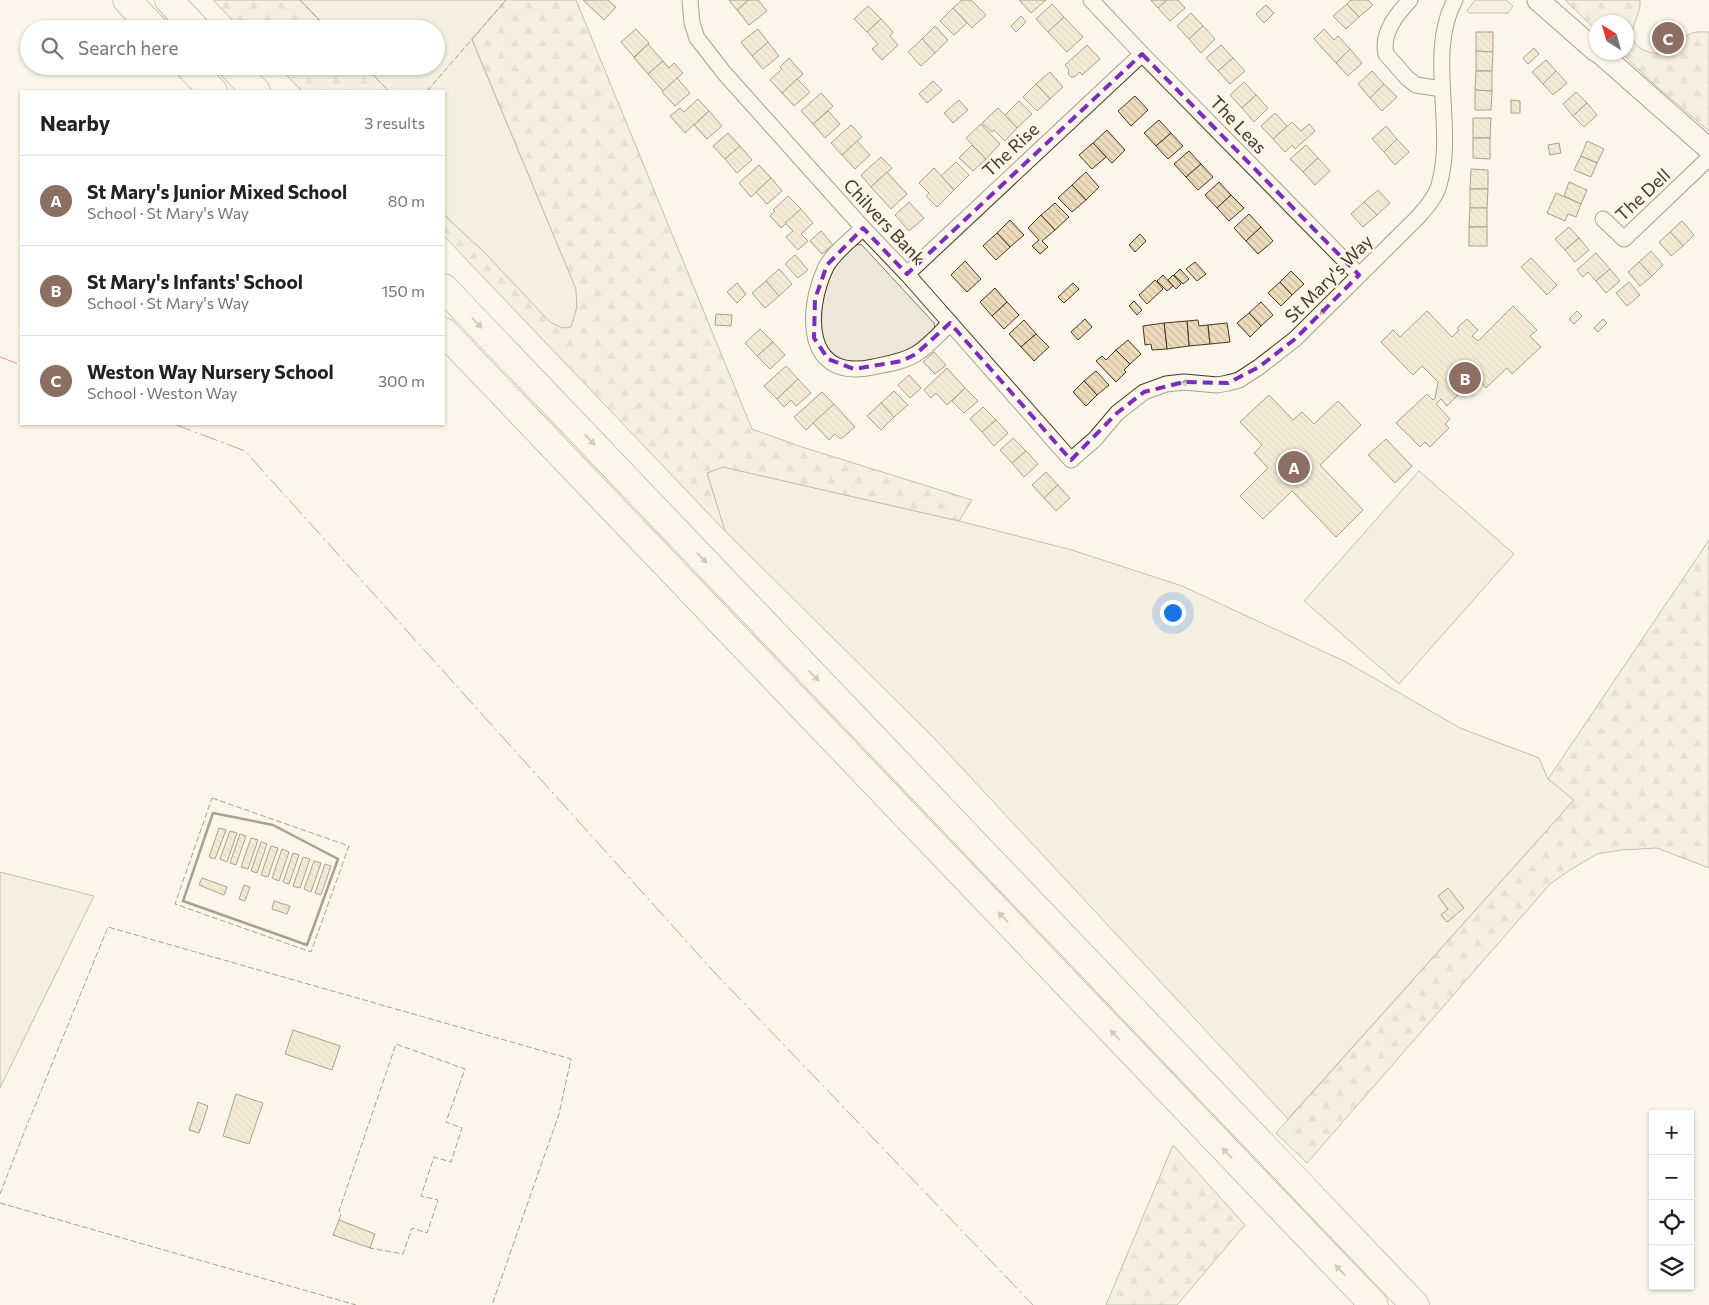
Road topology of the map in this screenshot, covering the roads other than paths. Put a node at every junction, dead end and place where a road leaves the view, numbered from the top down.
1 (127, 0) edge
2 (169, 0) edge
3 (690, 0) edge
4 (1091, 0) edge
5 (1410, 0) edge
6 (1455, 0) edge
7 (1538, 0) edge
8 (146, 20) edge
9 (188, 20) edge
10 (1589, 44) edge
11 (1142, 54) junction
12 (1607, 60) edge
13 (198, 75) edge
14 (241, 75) edge
15 (1442, 89) junction
16 (212, 90) edge
17 (255, 90) edge
18 (1709, 149) edge
19 (1709, 158) edge
20 (1603, 219) dead end
21 (863, 228) junction
22 (907, 274) junction
23 (1359, 275) junction
24 (445, 289) edge
25 (950, 323) junction
26 (445, 333) edge
27 (1071, 460) joint
28 (1374, 1305) edge
29 (1415, 1305) edge

1 - 8 highway
2 - 9 highway
3 - 21 street, Chilvers Bank
4 - 11 street, The Leas
5 - 15 street
6 - 15 street, St Mary's Way
7 - 10 street
11 - 22 street, The Rise
11 - 23 street, The Leas
12 - 18 street
13 - 16 highway
14 - 17 highway
15 - 23 street, St Mary's Way
19 - 20 street, The Dell
21 - 22 street, Chilvers Bank
21 - 25 street
22 - 25 street, Chilvers Bank
23 -> 27 street, St Mary's Way
24 -> 29 highway
25 - 27 street, Chilvers Bank
28 -> 26 highway

